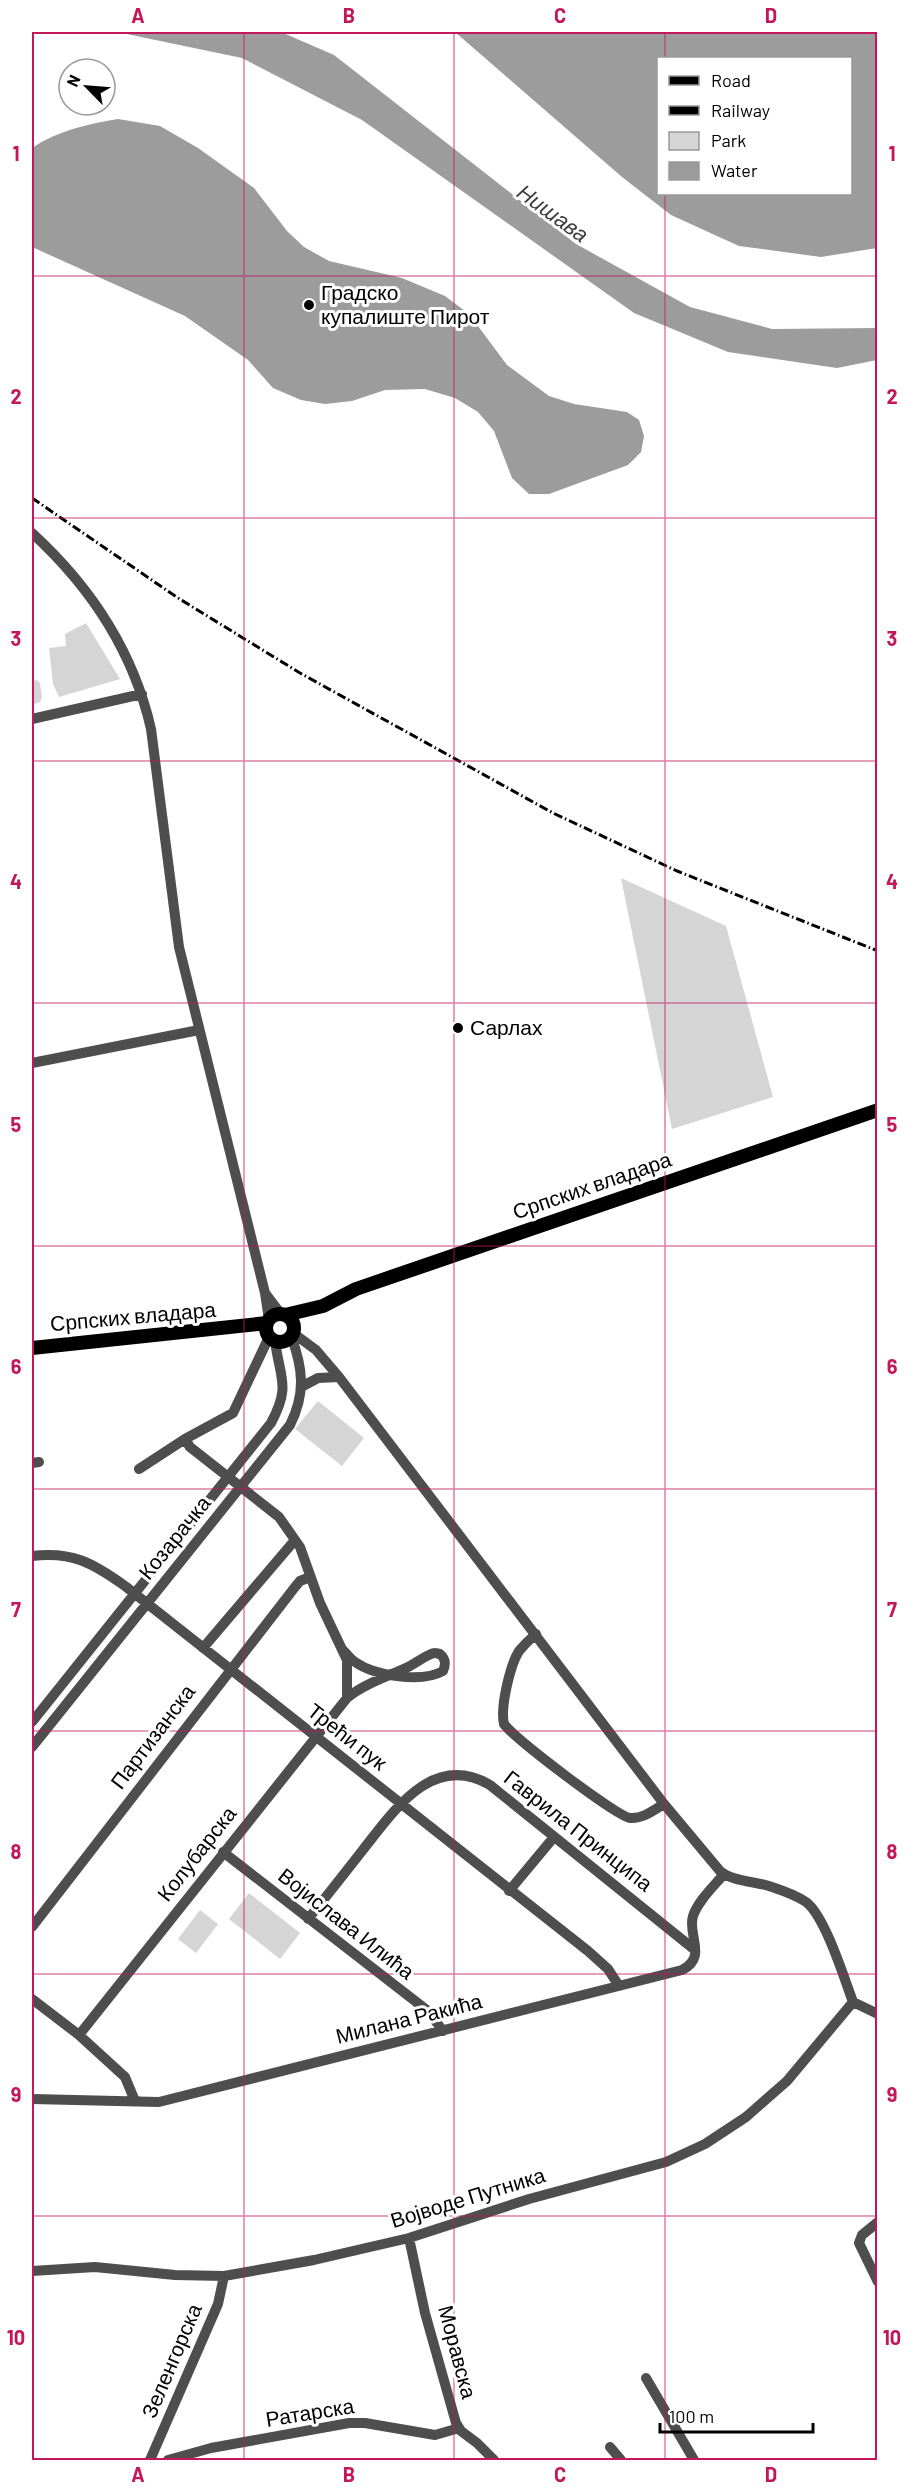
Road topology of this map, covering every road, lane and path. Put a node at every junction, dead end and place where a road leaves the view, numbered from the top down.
1 (32, 533) edge
2 (142, 694) junction
3 (32, 719) edge
4 (199, 1030) junction
5 (32, 1063) edge
6 (878, 1110) edge
7 (279, 1328) junction
8 (32, 1347) edge
9 (339, 1377) junction
10 (303, 1386) junction
11 (185, 1438) junction
12 (139, 1469) dead end
13 (226, 1477) junction
14 (241, 1488) junction
15 (296, 1540) junction
16 (32, 1556) edge
17 (310, 1577) junction
18 (134, 1593) junction
19 (147, 1603) junction
20 (536, 1634) junction
21 (203, 1648) junction
22 (342, 1648) junction
23 (229, 1669) junction
24 (347, 1698) junction
25 (32, 1722) edge
26 (315, 1737) junction
27 (32, 1747) edge
28 (400, 1804) junction
29 (664, 1804) junction
30 (554, 1837) junction
31 (223, 1852) junction
32 (724, 1874) junction
33 (509, 1891) junction
34 (308, 1919) junction
35 (32, 1927) edge
36 (695, 1950) junction
37 (619, 1986) junction
38 (32, 2000) edge
39 (853, 2002) junction
40 (878, 2014) edge
41 (442, 2031) junction
42 (79, 2035) junction
43 (32, 2098) edge
44 (135, 2101) junction
45 (878, 2222) edge
46 (409, 2238) junction
47 (32, 2271) edge
48 (224, 2276) junction
49 (878, 2282) edge
50 (646, 2378) dead end
51 (459, 2428) junction
52 (610, 2446) dead end
53 (150, 2460) edge
54 (168, 2460) edge
55 (494, 2460) edge
56 (621, 2460) edge
57 (694, 2460) edge

1 - 2 street
2 - 3 street
2 - 4 street
4 - 5 street
4 - 7 street
6 - 7 main road, Српских владара
7 - 8 main road, Српских владара
7 - 9 street
7 - 10 street, Козарачка
7 - 11 street
7 - 13 street, Козарачка
9 - 10 street
9 - 20 street
10 - 14 street, Козарачка
11 - 12 street
11 - 13 street
13 - 14 street, Колубарска
13 - 18 street, Козарачка
14 - 15 street, Колубарска
14 - 19 street, Козарачка
15 - 17 street, Колубарска
15 - 21 street
16 - 18 street, Трећи пук
17 - 22 street, Колубарска
17 - 23 street, Партизанска
18 - 19 street, Трећи пук
18 - 25 street, Козарачка
19 - 21 street, Трећи пук
19 - 27 street, Козарачка
20 - 29 street
20 - 29 street
21 - 23 street, Трећи пук
22 - 24 street, Колубарска
22 - 24 street, Колубарска
23 - 26 street, Трећи пук
23 - 35 street, Партизанска
24 - 26 street, Колубарска
26 - 28 street, Трећи пук
26 - 31 street, Колубарска
28 - 30 street, Гаврила Принципа
28 - 33 street, Трећи пук
28 - 34 street, Гаврила Принципа
29 - 32 street
30 - 33 street
30 - 36 street, Гаврила Принципа
31 - 34 street, Војислава Илића
31 - 42 street, Колубарска
32 - 36 street
32 - 39 street
33 - 37 street, Трећи пук
34 - 41 street, Војислава Илића
36 - 37 street, Милана Ракића
37 - 41 street, Милана Ракића
38 - 42 street
39 - 40 street
39 - 46 street, Војводе Путника
41 - 44 street, Милана Ракића
42 - 44 street
43 - 44 street, Милана Ракића
45 - 49 street
46 - 48 street, Војводе Путника
46 - 51 street, Моравска
47 - 48 street, Војводе Путника
48 - 53 street, Зеленгорска
50 - 57 street
51 - 54 street, Ратарска
51 - 55 street, Моравска
52 - 56 street

